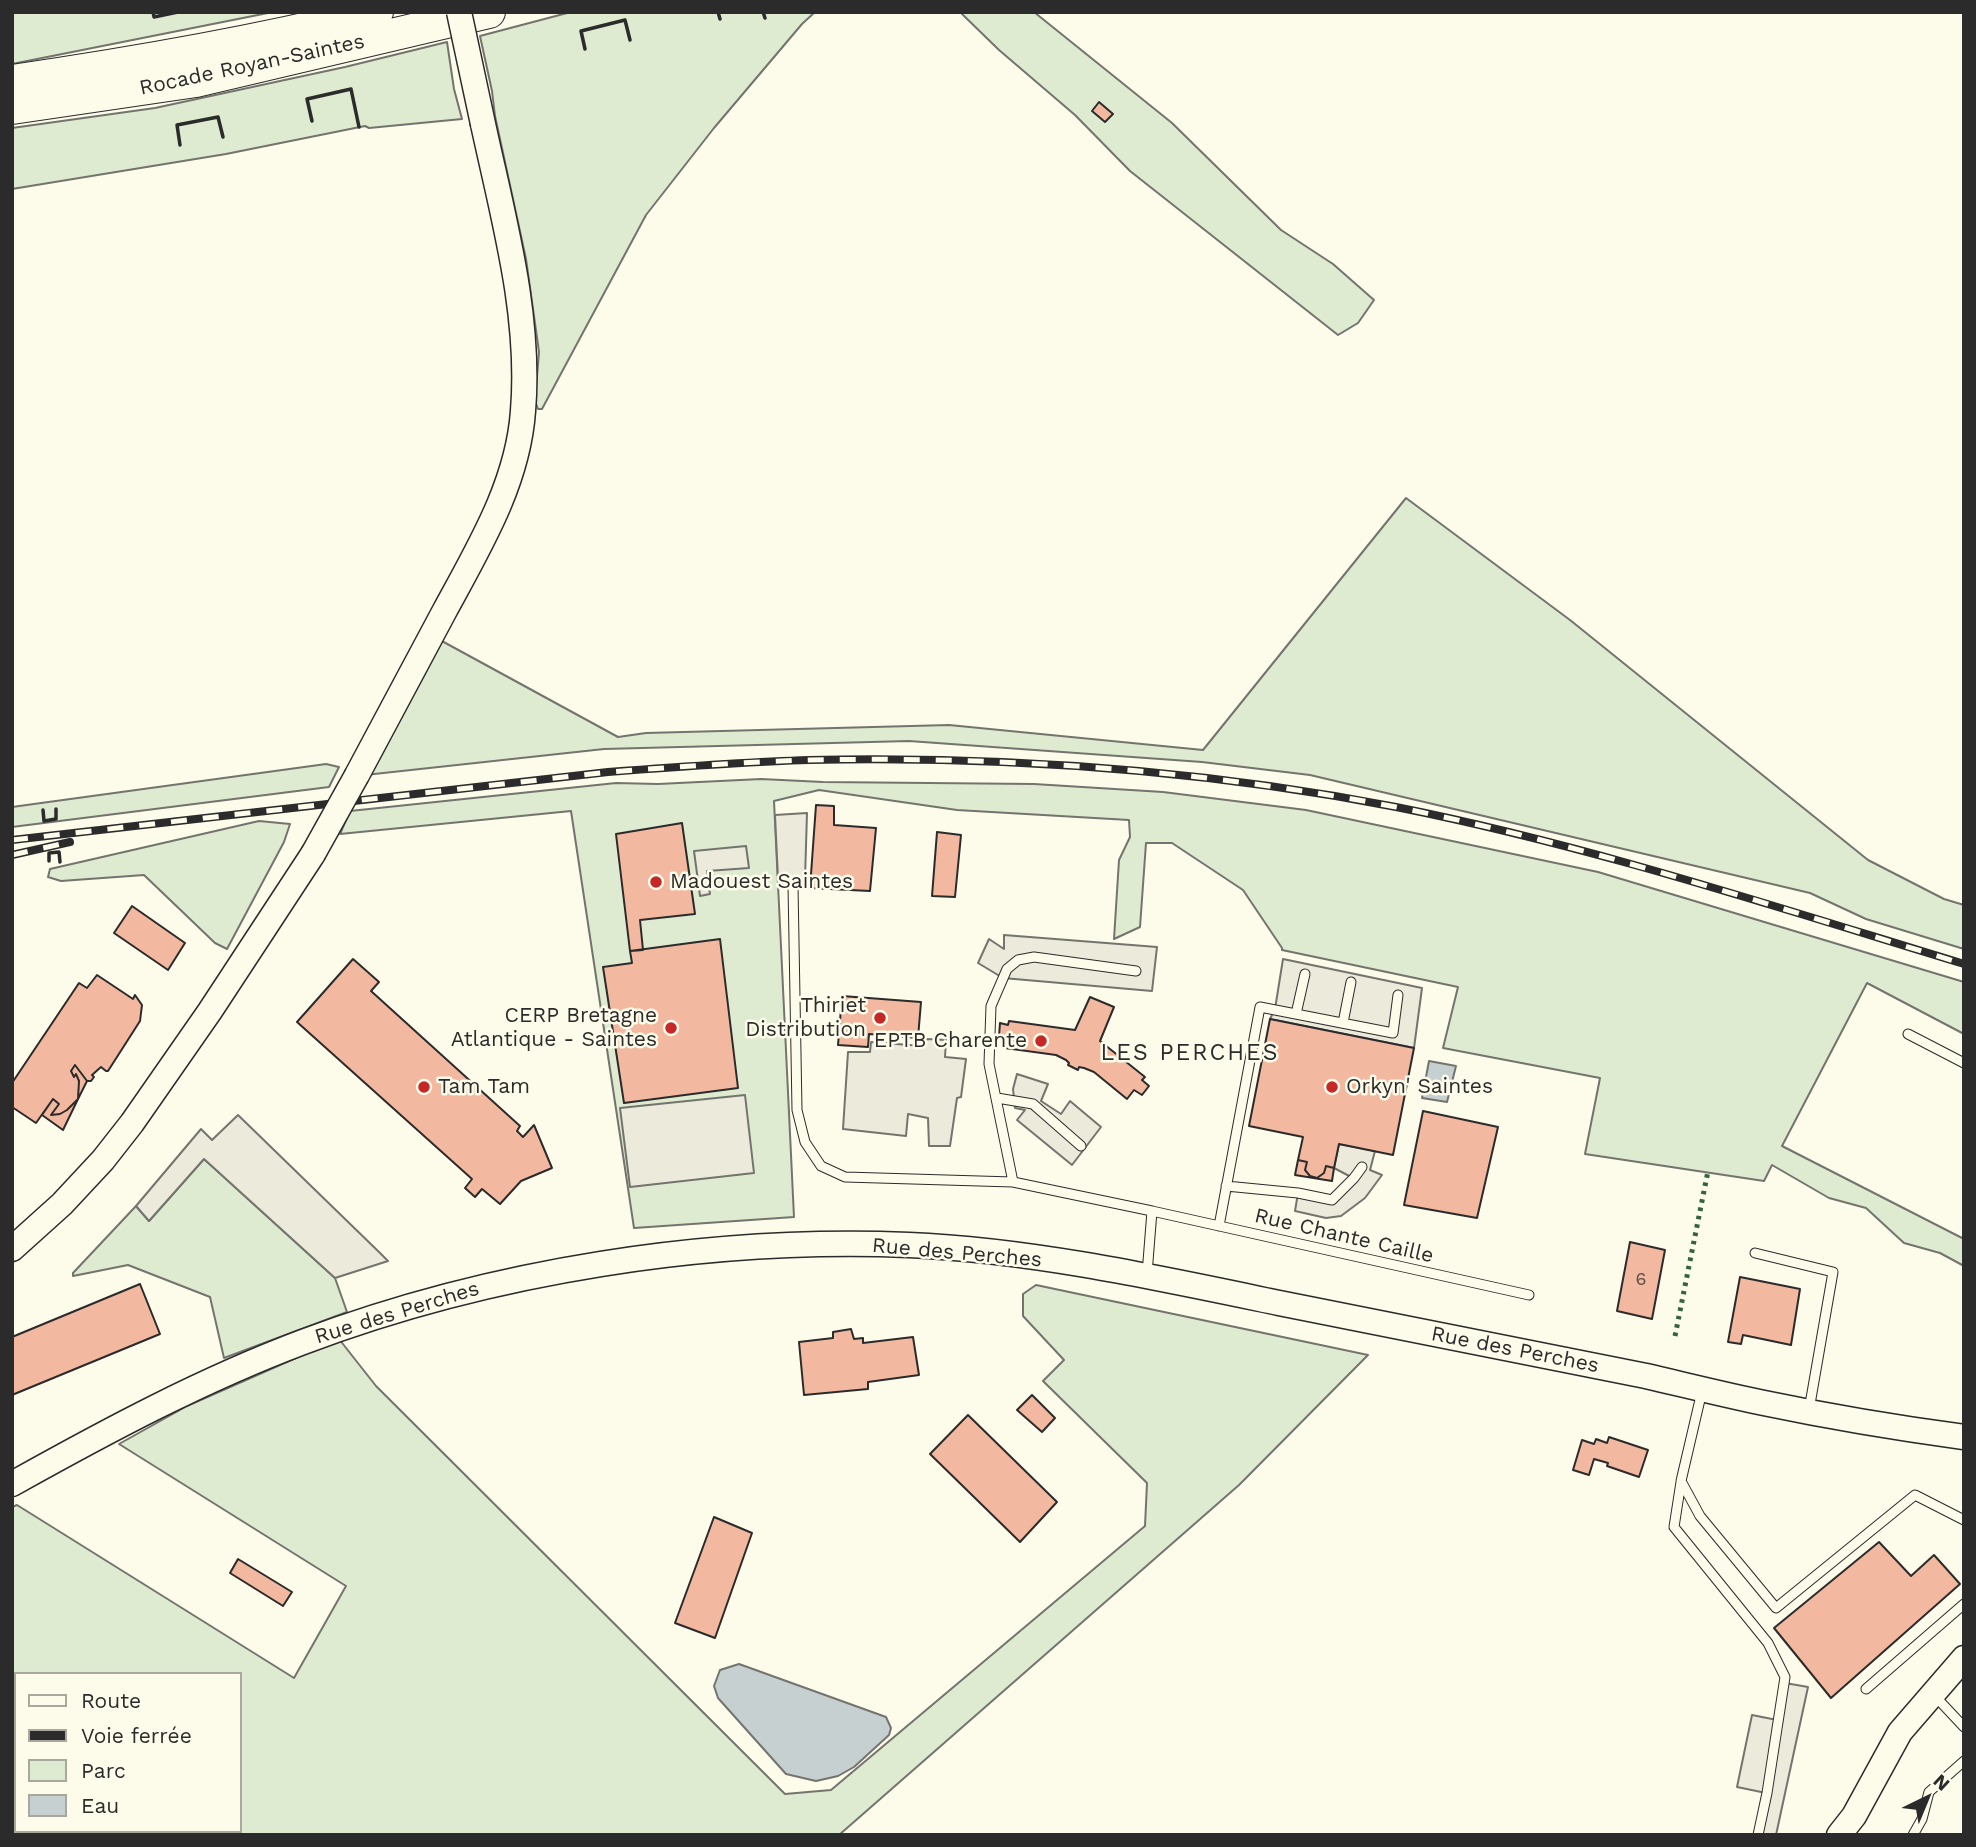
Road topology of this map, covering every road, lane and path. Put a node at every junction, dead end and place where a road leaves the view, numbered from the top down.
1 (377, 12) edge
2 (459, 12) edge
3 (489, 12) edge
4 (12, 81) edge
5 (12, 108) edge
6 (793, 885) dead end
7 (1136, 971) dead end
8 (1305, 974) dead end
9 (1351, 982) dead end
10 (1398, 995) dead end
11 (1296, 1014) junction
12 (1343, 1023) junction
13 (1909, 1034) dead end
14 (1964, 1063) edge
15 (997, 1098) junction
16 (1081, 1146) dead end
17 (1362, 1167) dead end
18 (1013, 1182) junction
19 (1226, 1186) junction
20 (1152, 1211) junction
21 (1219, 1226) junction
22 (12, 1249) edge
23 (1755, 1253) dead end
24 (1147, 1276) junction
25 (1529, 1295) dead end
26 (1702, 1389) junction
27 (1808, 1412) junction
28 (1929, 1433) junction
29 (1964, 1437) edge
30 (1964, 1454) edge
31 (16, 1480) edge
32 (1681, 1481) junction
33 (1964, 1520) edge
34 (1964, 1604) edge
35 (1964, 1658) edge
36 (1947, 1683) edge
37 (1866, 1689) dead end
38 (1964, 1727) edge
39 (1964, 1761) edge
40 (1758, 1835) edge
41 (1839, 1835) edge
42 (1913, 1835) edge

1 - 4 highway, Rocade Royan-Saintes
2 - 22 street, bridge
3 - 5 highway, Rocade Royan-Saintes
6 - 18 lane, Rue Chante Caille
7 - 15 lane
8 - 11 lane
9 - 12 lane
10 - 12 lane
11 - 12 lane
11 - 19 lane
13 - 14 lane
15 - 16 lane
15 - 18 lane
17 - 19 lane
18 - 20 lane, Rue Chante Caille
19 - 21 lane
20 - 21 lane, Rue Chante Caille
20 - 24 lane
21 - 25 lane, Rue Chante Caille
23 - 27 lane
24 - 26 street, Rue des Perches
24 - 31 street, Rue des Perches
26 - 27 street, Rue des Perches
26 - 32 lane
27 - 28 street, Rue des Perches
28 - 29 street, Rue des Perches
28 - 30 street, Rue des Perches
32 - 33 lane
32 - 40 lane
34 - 37 lane
35 - 36 street
36 - 38 lane
36 - 41 street
39 - 42 lane

